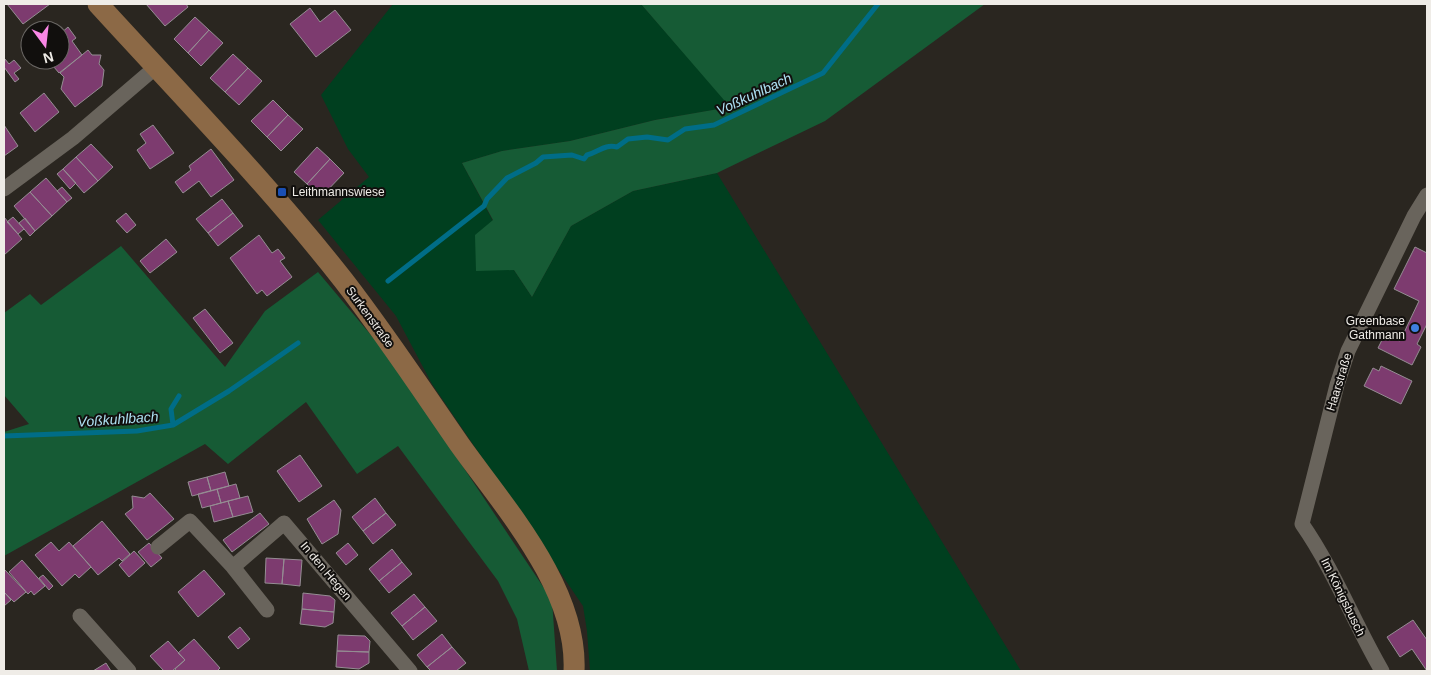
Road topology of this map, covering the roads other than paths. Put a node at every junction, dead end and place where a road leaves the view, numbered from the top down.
1 (98, 4) edge
2 (156, 68) junction
3 (4, 189) edge
4 (1427, 195) edge
5 (1302, 524) joint
6 (158, 547) dead end
7 (233, 567) junction
8 (267, 610) dead end
9 (80, 616) dead end
10 (129, 671) edge
11 (410, 671) edge
12 (574, 671) edge
13 (1382, 671) edge

1 - 2 street, Surkenstraße
2 - 3 street
2 - 12 street, Surkenstraße
4 - 5 street, Haarstraße
5 - 13 street, Im Königsbusch
6 - 7 street
7 - 8 street
7 - 11 street, In den Hegen
9 - 10 street

